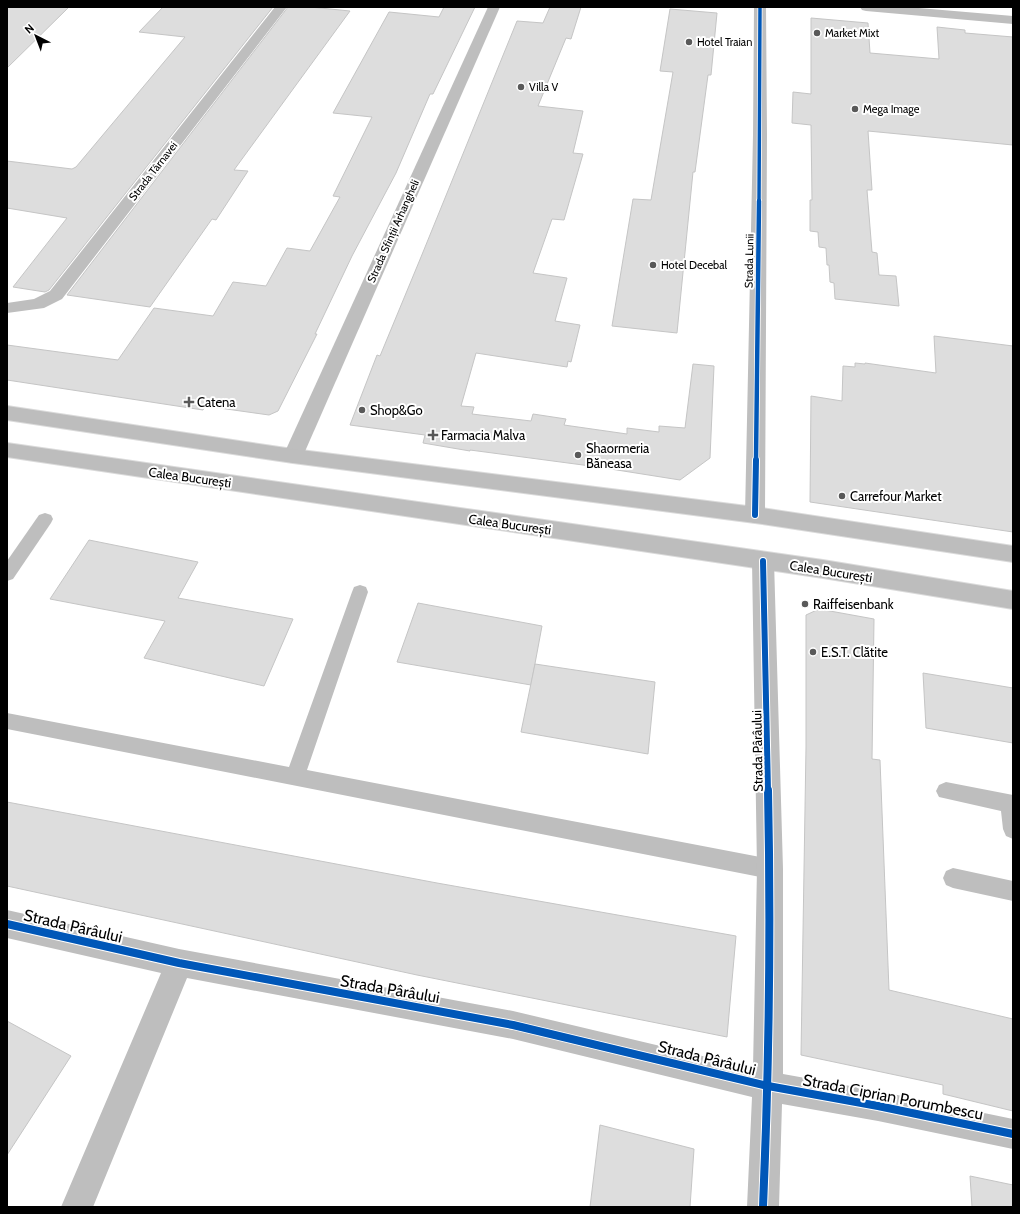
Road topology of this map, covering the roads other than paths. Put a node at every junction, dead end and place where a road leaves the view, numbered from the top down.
1 (281, 7) edge
2 (494, 7) edge
3 (760, 7) edge
4 (866, 7) edge
5 (1013, 20) edge
6 (7, 308) edge
7 (7, 413) edge
8 (7, 450) edge
9 (293, 456) junction
10 (755, 515) junction
11 (45, 520) dead end
12 (1013, 554) edge
13 (763, 561) junction
14 (7, 574) edge
15 (360, 592) dead end
16 (1013, 600) edge
17 (7, 721) edge
18 (295, 776) junction
19 (946, 791) dead end
20 (1011, 803) edge
21 (1013, 829) edge
22 (770, 869) junction
23 (953, 878) dead end
24 (1013, 891) edge
25 (7, 924) edge
26 (179, 963) junction
27 (768, 1086) junction
28 (1013, 1134) edge
29 (77, 1207) edge
30 (763, 1207) edge

1 - 6 street, Strada Târnavei
2 - 9 street, Strada Sfinții Arhangheli
3 - 10 street, Strada Lunii
4 - 5 street
7 - 9 main road
8 - 13 main road, Calea București
9 - 10 main road
10 - 12 main road
11 - 14 lane
13 - 16 main road, Calea București
13 - 22 street, Strada Pârâului
15 - 18 lane
17 - 18 lane
18 - 22 lane
19 - 20 lane
20 - 21 lane
22 - 27 street, Strada Pârâului
23 - 24 lane
25 - 26 street, Strada Pârâului
26 - 27 street, Strada Pârâului
26 - 29 street
27 - 28 street, Strada Ciprian Porumbescu
27 - 30 street, Strada Pârâului

